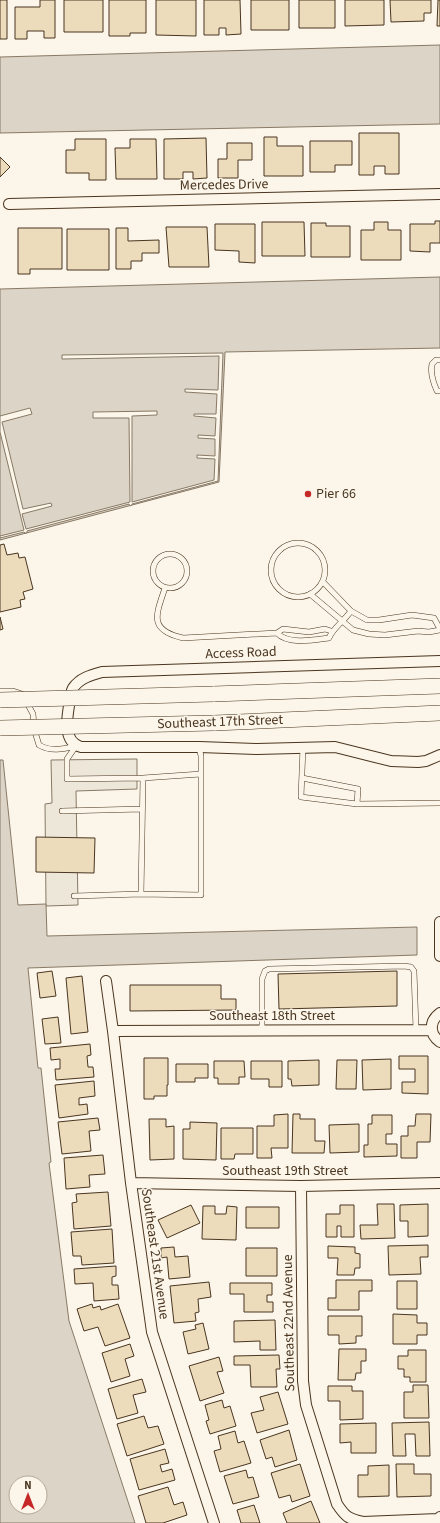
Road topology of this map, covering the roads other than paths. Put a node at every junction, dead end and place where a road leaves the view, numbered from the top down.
1 (440, 194) edge
2 (9, 204) dead end
3 (440, 360) edge
4 (440, 391) edge
5 (323, 582) junction
6 (165, 588) junction
7 (310, 594) junction
8 (351, 612) junction
9 (343, 622) junction
10 (440, 629) edge
11 (331, 631) junction
12 (277, 633) junction
13 (440, 661) edge
14 (440, 686) edge
15 (0, 691) edge
16 (0, 700) edge
17 (440, 713) edge
18 (0, 728) edge
19 (35, 732) junction
20 (0, 733) edge
21 (76, 746) junction
22 (199, 746) junction
23 (303, 747) junction
24 (440, 755) edge
25 (201, 774) junction
26 (143, 778) junction
27 (302, 778) junction
28 (440, 803) edge
29 (357, 804) junction
30 (142, 810) junction
31 (62, 811) dead end
32 (141, 894) junction
33 (74, 896) dead end
34 (440, 922) edge
35 (440, 956) edge
36 (106, 981) dead end
37 (440, 1013) edge
38 (262, 1030) junction
39 (416, 1030) junction
40 (432, 1030) junction
41 (113, 1031) junction
42 (440, 1042) edge
43 (131, 1183) junction
44 (440, 1184) edge
45 (301, 1186) junction
46 (440, 1517) edge
47 (214, 1523) edge

1 - 2 street, Mercedes Drive
3 - 4 lane
5 - 7 lane
5 - 7 lane
5 - 8 lane
6 - 6 lane
6 - 12 lane
7 - 9 lane
8 - 9 lane
8 - 10 lane
9 - 10 lane
9 - 11 lane
11 - 12 lane
11 - 12 lane
13 - 21 street, Access Road
14 - 16 main road, Southeast 17th Street, bridge
15 - 19 lane
17 - 18 main road, Southeast 17th Street, bridge
19 - 20 lane
19 - 21 lane
21 - 22 street
21 - 26 lane
22 - 23 street
22 - 25 lane
23 - 24 street
23 - 27 lane
25 - 26 lane
25 - 32 lane
26 - 30 lane
27 - 29 lane
27 - 29 lane
28 - 29 lane
30 - 31 lane
30 - 32 lane
32 - 33 lane
34 - 35 street
36 - 41 street, Southeast 21st Avenue
37 - 40 street
38 - 39 street, Southeast 18th Street
38 - 39 lane
38 - 41 street, Southeast 18th Street
39 - 40 street, Southeast 18th Street
40 - 42 street
41 - 43 street, Southeast 21st Avenue
43 - 45 street, Southeast 19th Street
43 - 47 street, Southeast 21st Avenue
44 - 45 street, Southeast 19th Street
45 - 46 street, Southeast 22nd Avenue

